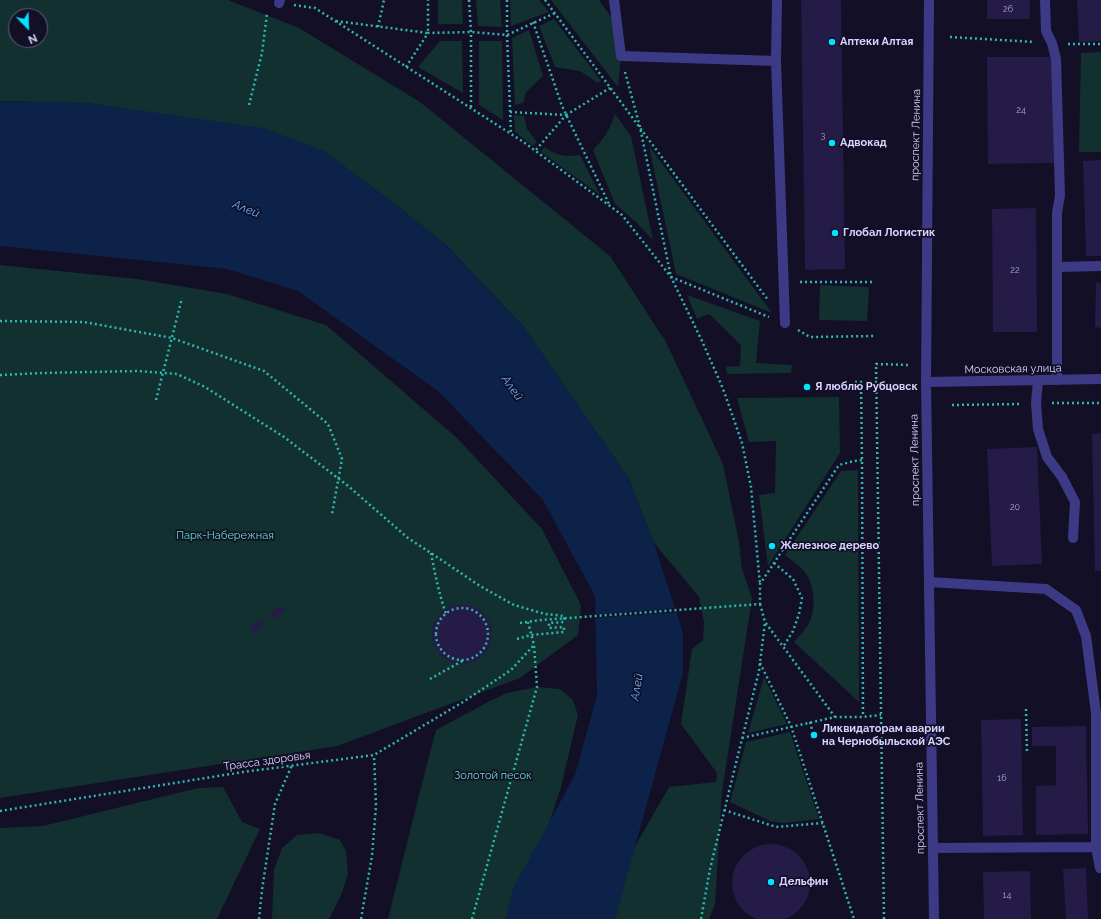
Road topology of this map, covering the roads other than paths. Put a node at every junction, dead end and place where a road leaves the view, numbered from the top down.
1 (614, 0) edge
2 (777, 0) edge
3 (929, 0) edge
4 (1045, 0) edge
5 (776, 61) junction
6 (1101, 266) edge
7 (1057, 267) junction
8 (785, 323) road end
9 (1101, 379) edge
10 (1058, 380) junction
11 (1038, 381) junction
12 (926, 382) junction
13 (1073, 538) dead end
14 (929, 582) junction
15 (933, 848) junction
16 (1096, 848) junction
17 (1100, 868) dead end
18 (934, 919) edge

1 - 5 street
2 - 5 street
3 - 12 street, проспект Ленина
4 - 7 street
5 - 8 street
6 - 7 street
7 - 10 street
9 - 10 street, Московская улица
10 - 11 street, Московская улица
11 - 12 street, Московская улица
11 - 13 street
12 - 14 street, проспект Ленина
14 - 15 street, проспект Ленина
14 - 16 street
15 - 16 street
15 - 18 street, проспект Ленина
16 - 17 street

